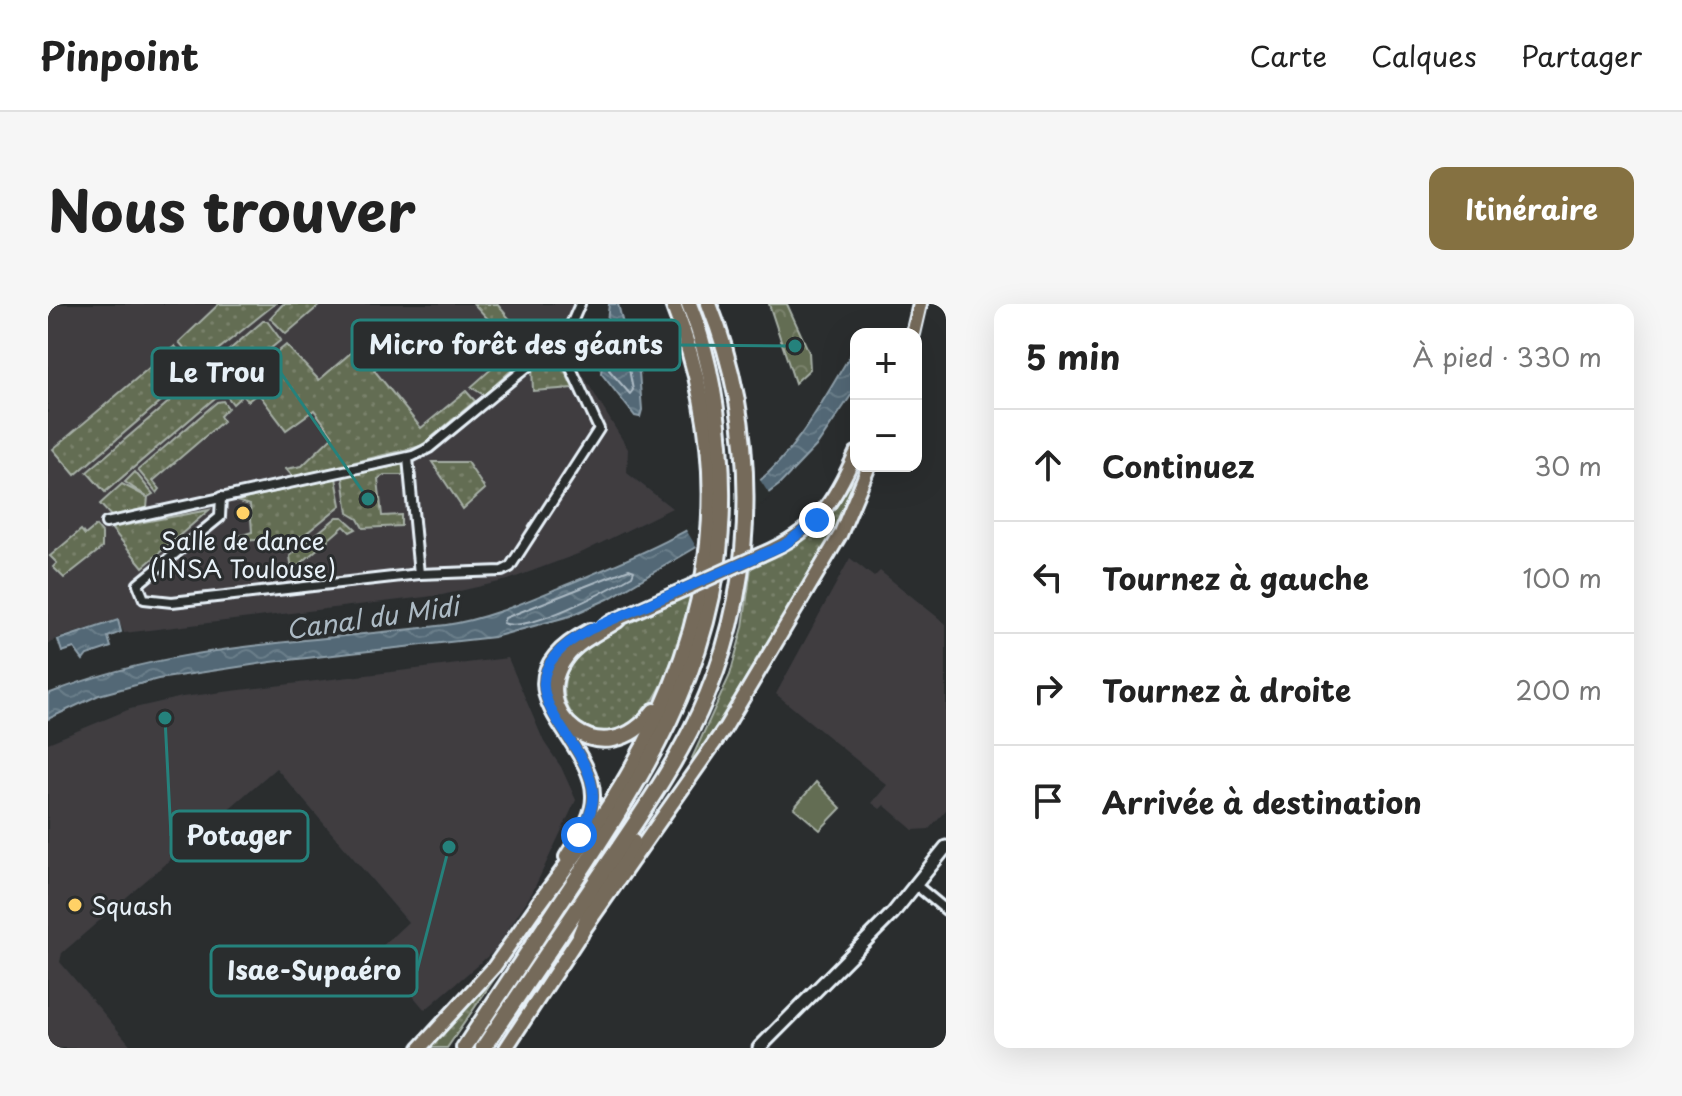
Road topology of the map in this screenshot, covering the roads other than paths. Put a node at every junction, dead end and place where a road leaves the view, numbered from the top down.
1 (580, 304) edge
2 (673, 304) edge
3 (689, 304) edge
4 (709, 304) edge
5 (919, 307) edge
6 (909, 328) edge
7 (914, 328) edge
8 (564, 353) junction
9 (408, 458) junction
10 (850, 463) edge
11 (866, 472) edge
12 (221, 497) junction
13 (106, 523) dead end
14 (419, 574) junction
15 (617, 620) junction
16 (669, 691) junction
17 (659, 786) junction
18 (946, 847) edge
19 (917, 886) junction
20 (538, 905) junction
21 (946, 910) edge
22 (580, 935) junction
23 (420, 1048) edge
24 (464, 1048) edge
25 (483, 1048) edge
26 (506, 1048) edge
27 (759, 1048) edge

1 - 8 street
2 - 16 highway
3 - 24 highway
4 - 17 highway
5 - 6 main road
5 - 7 main road
8 - 9 street
8 - 14 street
9 - 12 street
9 - 14 street
10 - 15 main road, bridge
11 - 22 main road
12 - 13 street
12 - 14 street
15 - 16 highway
15 - 20 main road
16 - 20 highway
17 - 22 highway
17 - 25 highway
18 - 19 street
19 - 21 street
19 - 27 street
20 - 23 main road
22 - 26 main road

